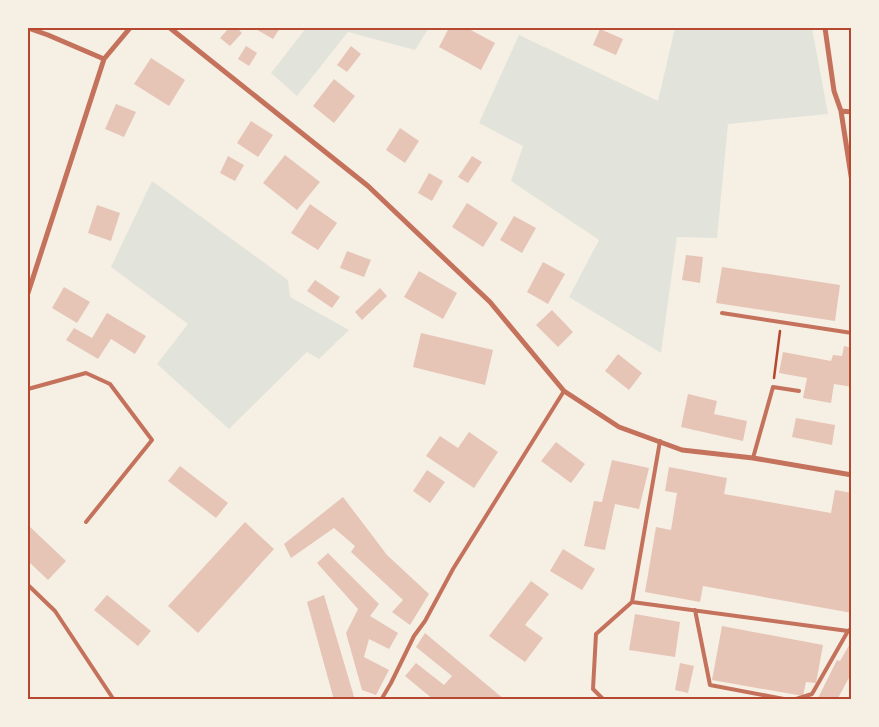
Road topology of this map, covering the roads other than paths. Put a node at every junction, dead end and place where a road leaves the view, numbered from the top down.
1 (28, 28) edge
2 (130, 28) edge
3 (170, 28) edge
4 (825, 28) edge
5 (104, 59) junction
6 (841, 111) junction
7 (852, 112) edge
8 (852, 182) edge
9 (28, 293) edge
10 (722, 313) dead end
11 (852, 333) edge
12 (28, 389) edge
13 (564, 391) junction
14 (799, 391) dead end
15 (660, 441) junction
16 (753, 458) junction
17 (852, 475) edge
18 (86, 522) dead end
19 (28, 585) edge
20 (632, 602) junction
21 (695, 610) junction
22 (850, 630) edge
23 (114, 700) edge
24 (381, 700) edge
25 (604, 700) edge
26 (789, 700) edge
27 (793, 700) edge

1 - 5 street
2 - 5 street
3 - 13 street
4 - 6 street
5 - 9 street
6 - 7 street
6 - 8 street
10 - 11 lane
12 - 18 lane
13 - 15 street
13 - 24 lane
14 - 16 lane
15 - 16 street
15 - 20 lane
16 - 17 street
19 - 23 lane
20 - 21 lane
20 - 25 lane
21 - 22 lane
21 - 26 lane
22 - 27 lane

